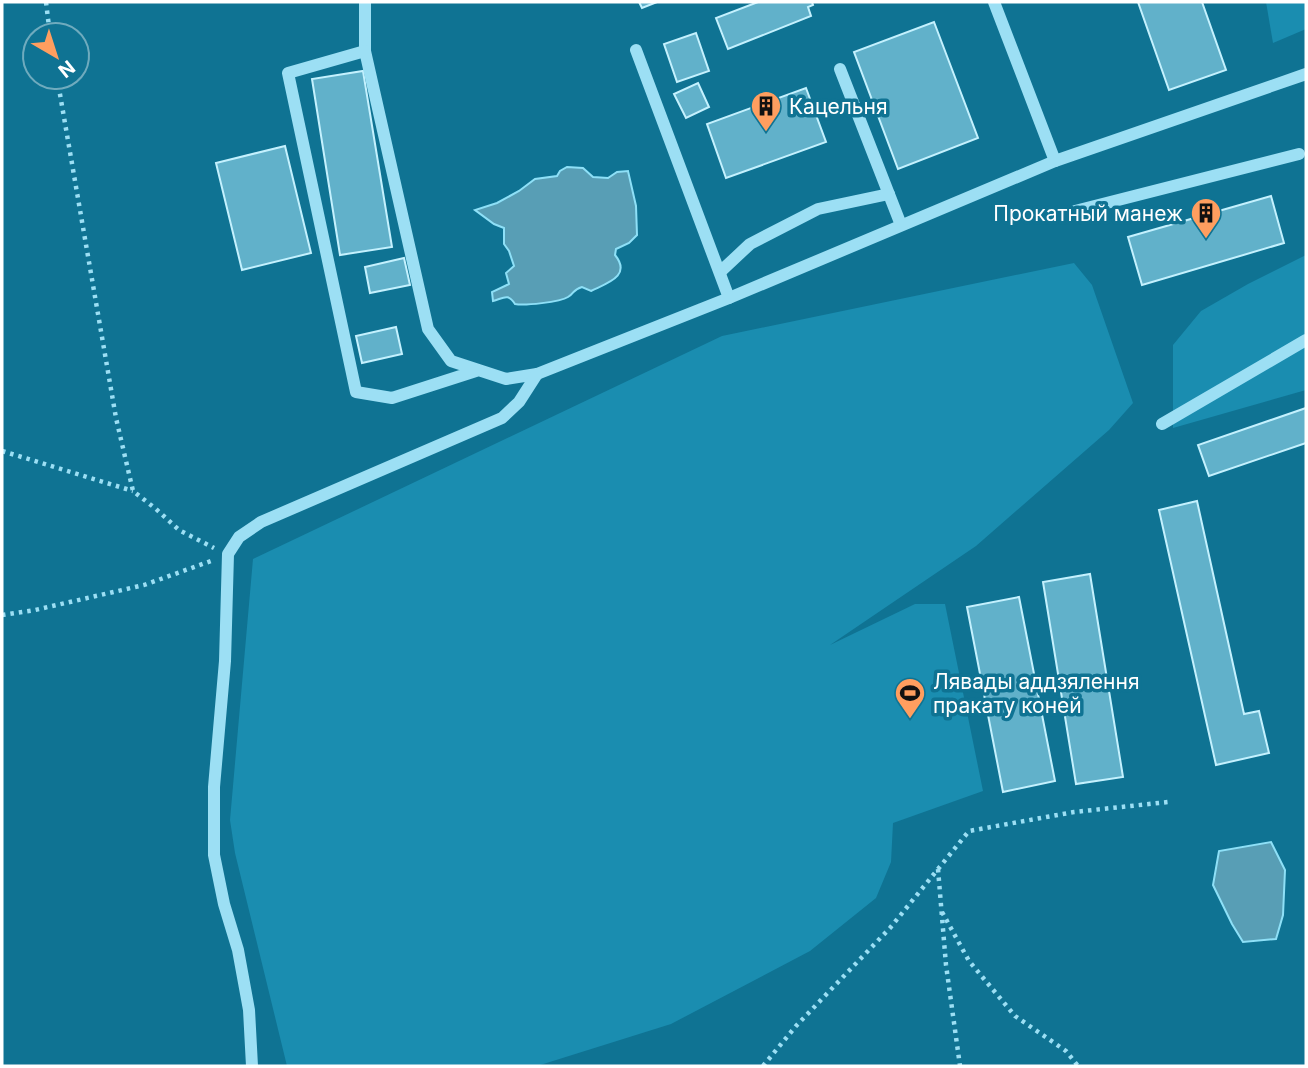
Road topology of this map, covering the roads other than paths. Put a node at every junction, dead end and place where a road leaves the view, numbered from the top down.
1 (365, 2) edge
2 (994, 2) edge
3 (636, 50) dead end
4 (365, 51) junction
5 (840, 69) dead end
6 (1306, 74) edge
7 (1299, 154) dead end
8 (1055, 161) junction
9 (889, 194) junction
10 (1075, 211) dead end
11 (901, 225) junction
12 (720, 272) junction
13 (729, 298) junction
14 (1306, 340) edge
15 (479, 370) junction
16 (537, 374) junction
17 (1162, 424) dead end
18 (252, 1066) edge

1 - 4 street
2 - 8 street
3 - 12 street
4 - 15 street
4 - 15 street
5 - 9 street
6 - 8 street
7 - 10 street
8 - 11 street
9 - 11 street
9 - 12 street
11 - 13 street
12 - 13 street
13 - 16 street
14 - 17 street
15 - 16 street
16 - 18 street

